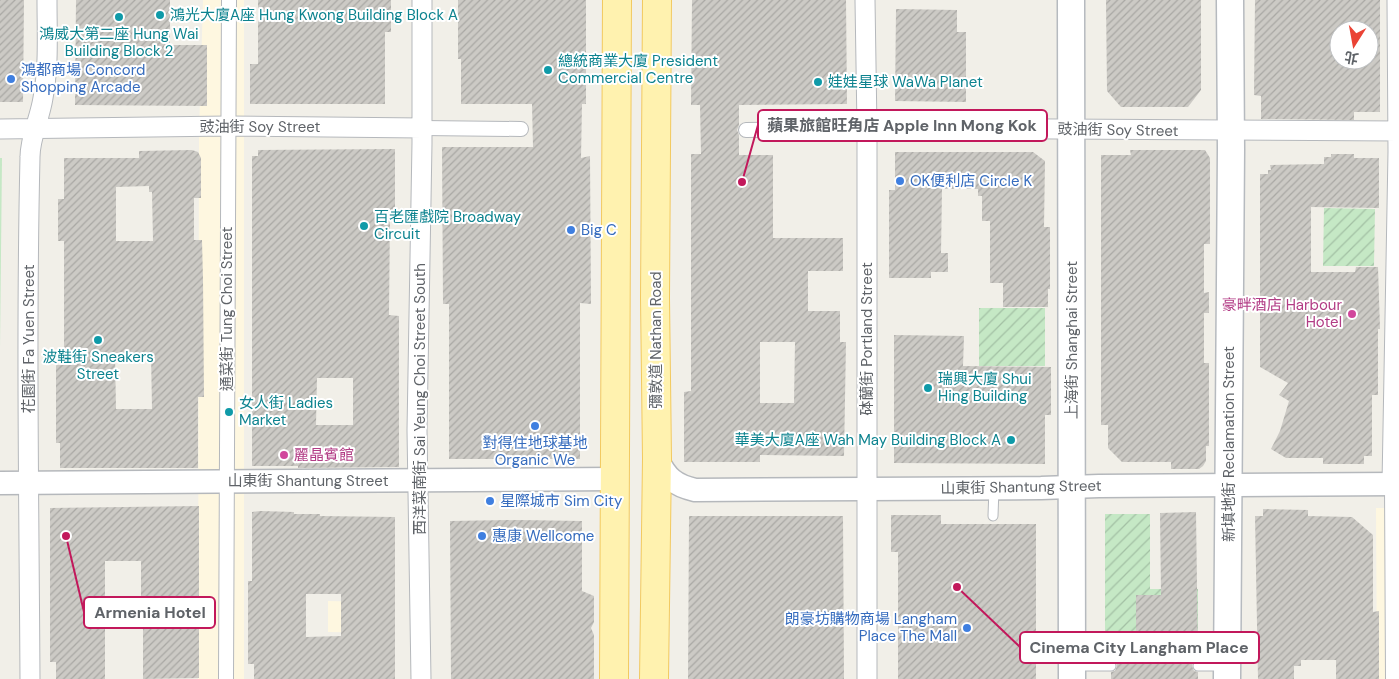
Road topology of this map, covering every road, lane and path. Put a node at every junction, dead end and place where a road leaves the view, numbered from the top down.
1 (47, 0) edge
2 (229, 0) edge
3 (422, 0) edge
4 (617, 0) edge
5 (657, 0) edge
6 (865, 0) edge
7 (1071, 0) edge
8 (1230, 0) edge
9 (1398, 0) edge
10 (228, 126) junction
11 (422, 128) junction
12 (867, 128) junction
13 (0, 129) edge
14 (36, 129) junction
15 (521, 129) dead end
16 (746, 130) dead end
17 (1072, 130) junction
18 (1230, 131) junction
19 (1398, 131) edge
20 (657, 459) junction
21 (616, 479) junction
22 (227, 481) junction
23 (28, 482) junction
24 (418, 482) junction
25 (0, 483) edge
26 (1395, 484) edge
27 (1228, 485) junction
28 (1071, 487) junction
29 (994, 488) junction
30 (868, 489) junction
31 (993, 516) dead end
32 (1111, 666) dead end
33 (1198, 666) dead end
34 (1072, 672) edge
35 (1227, 673) edge
36 (30, 679) edge
37 (226, 679) edge
38 (421, 679) edge
39 (614, 679) edge
40 (654, 679) edge
41 (867, 679) edge
42 (1393, 679) edge

1 - 14 street, 花園街 Fa Yuen Street
2 - 10 street, 通菜街 Tung Choi Street
3 - 11 street, 西洋菜南街 Sai Yeung Choi Street South
4 - 21 main road
5 - 20 main road, 彌敦道 Nathan Road
6 - 12 street, 砵蘭街 Portland Street
7 - 17 main road, 上海街 Shanghai Street
8 - 18 main road, 新填地街 Reclamation Street
9 - 19 street
10 - 11 street, 豉油街 Soy Street
10 - 14 street, 豉油街 Soy Street
10 - 22 street, 通菜街 Tung Choi Street
11 - 15 street, 豉油街 Soy Street
11 - 24 street, 西洋菜南街 Sai Yeung Choi Street South
12 - 16 street, 豉油街 Soy Street
12 - 17 street, 豉油街 Soy Street
12 - 30 street, 砵蘭街 Portland Street
13 - 14 street, 豉油街 Soy Street
14 - 23 street, 花園街 Fa Yuen Street
17 - 18 street, 豉油街 Soy Street
17 - 28 main road, 上海街 Shanghai Street
18 - 19 street, 豉油街 Soy Street
18 - 27 main road, 新填地街 Reclamation Street
19 - 26 street
20 - 30 street, 山東街 Shantung Street
20 - 40 main road, 彌敦道 Nathan Road
21 - 24 street, 山東街 Shantung Street
21 - 39 main road
22 - 23 street, 山東街 Shantung Street
22 - 24 street, 山東街 Shantung Street
22 - 37 street, 通菜街 Tung Choi Street
23 - 25 street, 山東街 Shantung Street
23 - 36 street, 花園街 Fa Yuen Street
24 - 38 street, 西洋菜南街 Sai Yeung Choi Street South
26 - 27 street, 山東街 Shantung Street
26 - 42 street
27 - 28 street, 山東街 Shantung Street
27 - 35 main road, 新填地街 Reclamation Street
28 - 29 street, 山東街 Shantung Street
28 - 34 main road, 上海街 Shanghai Street
29 - 30 street, 山東街 Shantung Street
29 - 31 lane
30 - 41 street, 砵蘭街 Portland Street
32 - 34 lane
33 - 35 lane

